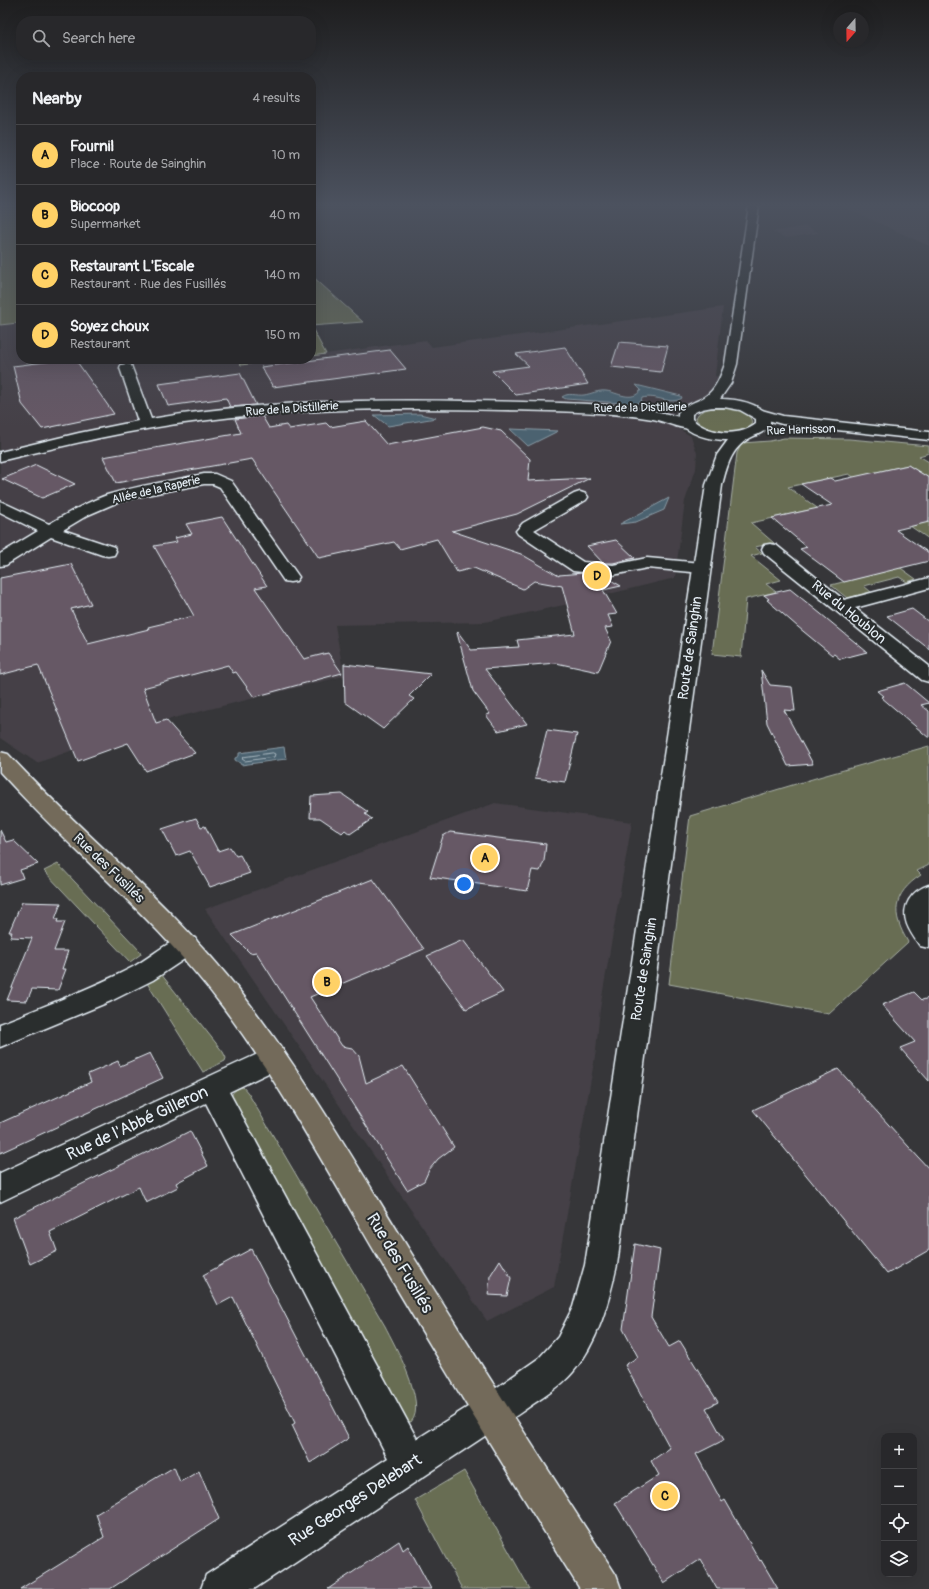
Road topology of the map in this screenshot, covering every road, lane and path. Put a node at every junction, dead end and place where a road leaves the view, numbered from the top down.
1 (743, 279) edge
2 (731, 364) junction
3 (126, 368) dead end
4 (697, 406) junction
5 (588, 409) junction
6 (754, 411) junction
7 (146, 425) junction
8 (693, 427) junction
9 (847, 428) junction
10 (752, 433) junction
11 (929, 436) edge
12 (0, 457) edge
13 (714, 483) junction
14 (580, 498) dead end
15 (0, 506) edge
16 (51, 531) junction
17 (770, 549) dead end
18 (108, 551) dead end
19 (0, 561) edge
20 (702, 568) junction
21 (290, 577) dead end
22 (929, 583) edge
23 (841, 606) junction
24 (929, 676) edge
25 (0, 759) edge
26 (0, 772) edge
27 (30, 793) junction
28 (929, 894) edge
29 (923, 930) edge
30 (186, 945) junction
31 (0, 1036) edge
32 (273, 1058) junction
33 (212, 1088) junction
34 (0, 1188) edge
35 (491, 1412) junction
36 (411, 1464) junction
37 (220, 1589) edge
38 (602, 1589) edge

1 - 2 street
2 - 4 street
2 - 6 street
3 - 7 street
4 - 5 street, Rue de la Distillerie
4 - 6 street, Rue de la Distillerie
4 - 8 street
5 - 7 street, Rue de la Distillerie
5 - 8 street, Rue de la Distillerie
6 - 9 street, Rue Harrisson
6 - 10 street
7 - 12 street, Rue de la Distillerie
8 - 10 street, Rue de la Distillerie
8 - 13 street, Route de Sainghin
9 - 10 street, Rue Harrisson
9 - 11 street, Rue Harrisson
10 - 13 street, Route de Sainghin
13 - 20 street, Route de Sainghin
14 - 20 street
15 - 16 street
16 - 18 street
16 - 19 street, Allée de la Raperie
16 - 21 street, Allée de la Raperie
17 - 23 street, Rue du Houblon
20 - 35 street, Route de Sainghin
22 - 23 street
23 - 24 street, Rue du Houblon
25 - 27 main road, Rue des Fusillés
26 - 27 main road, Rue des Fusillés
27 - 30 main road, Rue des Fusillés
28 - 29 street
30 - 31 street
30 - 32 main road, Rue des Fusillés
32 - 33 street, Rue de l'Abbé Gilleron
32 - 35 main road, Rue des Fusillés
33 - 34 street, Rue de l'Abbé Gilleron
33 - 36 street
35 - 36 street, Rue Georges Delebart
35 - 38 main road, Rue des Fusillés
36 - 37 street, Rue Georges Delebart

